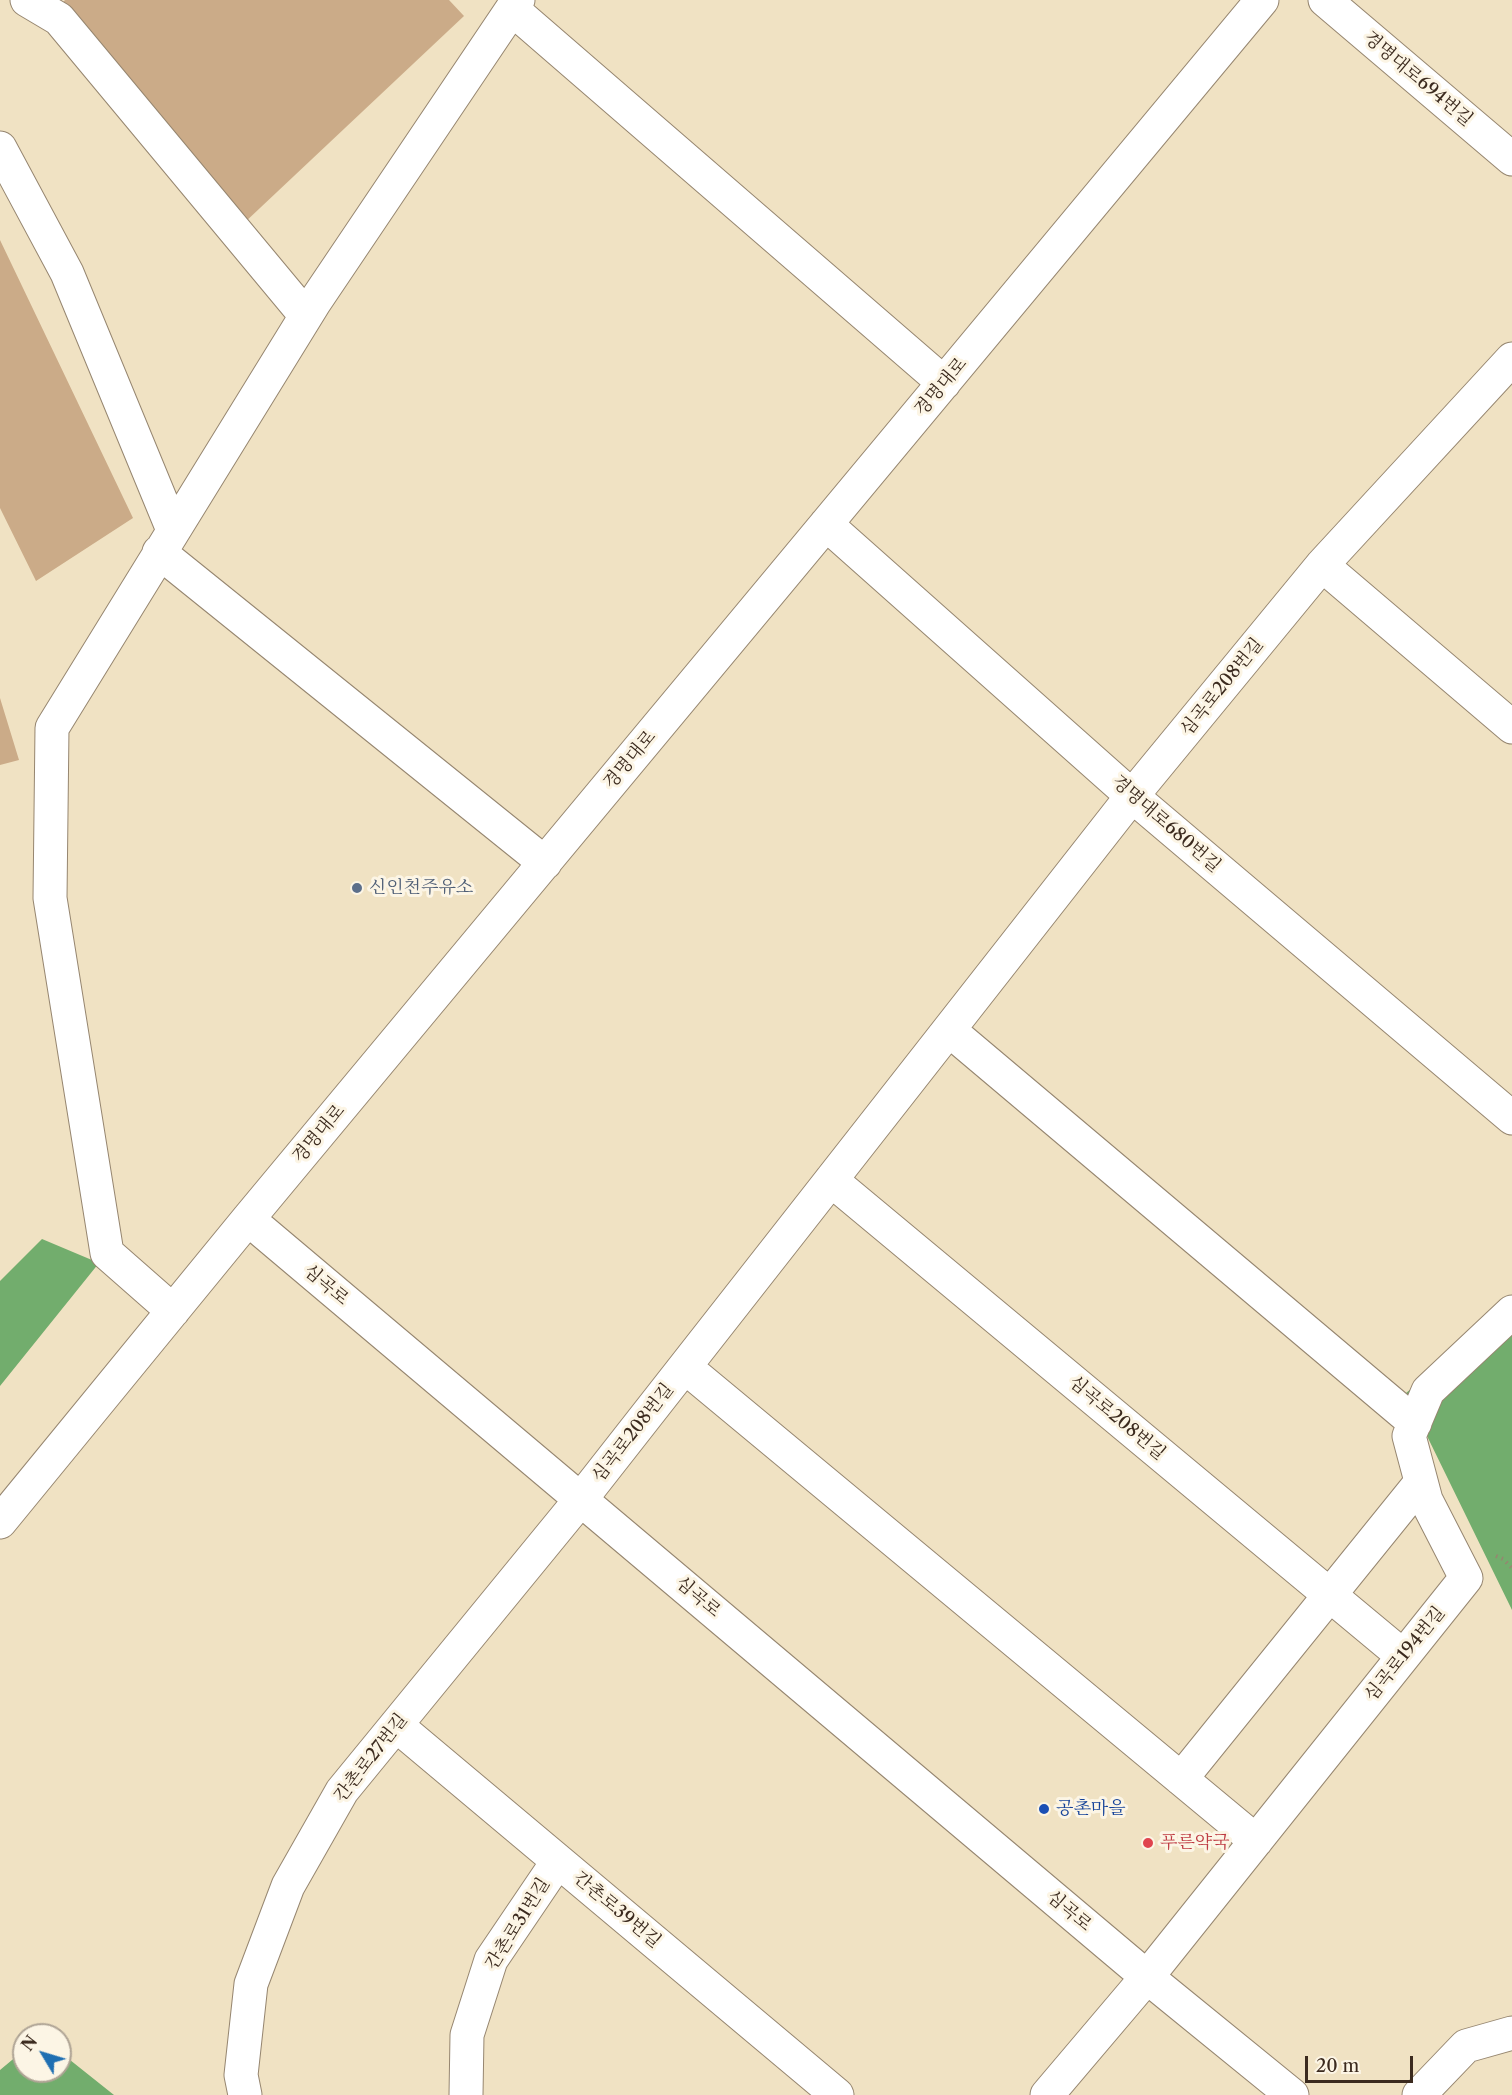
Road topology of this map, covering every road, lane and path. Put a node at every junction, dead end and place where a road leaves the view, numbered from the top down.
1 (27, 0) edge
2 (1262, 0) edge
3 (1325, 0) edge
4 (515, 4) edge
5 (0, 148) edge
6 (1512, 159) edge
7 (306, 316) junction
8 (1512, 359) edge
9 (944, 383) junction
10 (826, 524) junction
11 (166, 541) junction
12 (1322, 565) junction
13 (1512, 727) edge
14 (1132, 796) junction
15 (544, 863) junction
16 (949, 1030) junction
17 (1512, 1118) edge
18 (831, 1180) junction
19 (248, 1219) junction
20 (173, 1311) junction
21 (1512, 1312) edge
22 (684, 1366) junction
23 (1415, 1423) junction
24 (1421, 1482) junction
25 (581, 1498) junction
26 (0, 1522) edge
27 (1329, 1595) junction
28 (1403, 1656) junction
29 (396, 1725) junction
30 (1181, 1779) junction
31 (1256, 1841) junction
32 (558, 1861) junction
33 (1147, 1977) junction
34 (1512, 2033) edge
35 (245, 2095) edge
36 (466, 2095) edge
37 (837, 2095) edge
38 (1047, 2095) edge
39 (1292, 2095) edge
40 (1419, 2095) edge

1 - 7 street
2 - 9 street, 경명대로
3 - 6 street, 경명대로694번길
4 - 7 street
4 - 9 street
5 - 11 street
7 - 11 street
8 - 12 street, 심곡로208번길
9 - 10 street, 경명대로
10 - 14 street, 경명대로680번길
10 - 15 street, 경명대로
11 - 15 street
11 - 20 street
12 - 13 street
12 - 14 street, 심곡로208번길
14 - 16 street, 심곡로208번길
14 - 17 street, 경명대로680번길
15 - 19 street, 경명대로
16 - 18 street, 심곡로208번길
16 - 23 street
18 - 22 street, 심곡로208번길
18 - 27 street, 심곡로208번길
19 - 20 street, 경명대로
19 - 25 street, 심곡로
20 - 26 street, 경명대로
21 - 23 street, 심곡로194번길
22 - 25 street, 심곡로208번길
22 - 30 street, 심곡로208번길
23 - 24 street, 심곡로194번길
24 - 27 street
24 - 28 street, 심곡로194번길
25 - 29 street, 간촌로27번길
25 - 33 street, 심곡로
27 - 28 street, 심곡로208번길
27 - 30 street
28 - 31 street, 심곡로194번길
29 - 32 street, 간촌로39번길
29 - 35 street, 간촌로27번길
30 - 31 street, 심곡로208번길
31 - 33 street, 심곡로194번길
32 - 36 street, 간촌로31번길
32 - 37 street, 간촌로39번길
33 - 38 street
33 - 39 street, 심곡로
34 - 40 street

